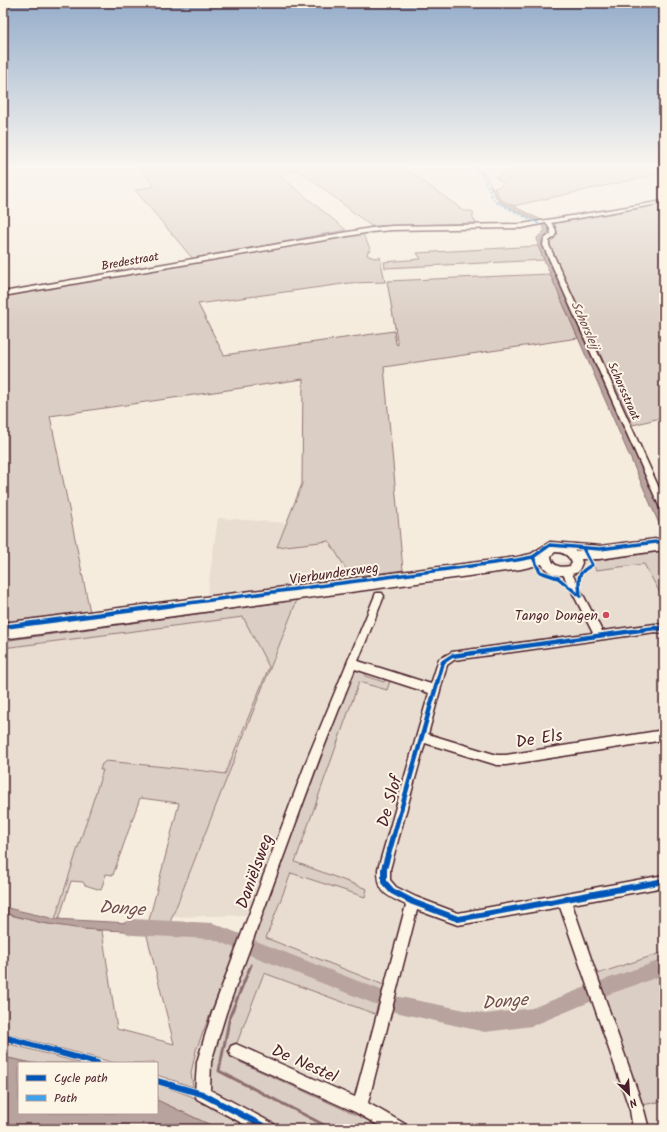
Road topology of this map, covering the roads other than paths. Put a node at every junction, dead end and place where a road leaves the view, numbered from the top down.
1 (566, 219) edge
2 (548, 222) junction
3 (3, 294) edge
4 (664, 508) edge
5 (664, 541) edge
6 (664, 546) edge
7 (576, 559) junction
8 (547, 562) junction
9 (488, 567) junction
10 (567, 572) junction
11 (379, 596) dead end
12 (3, 628) edge
13 (664, 628) edge
14 (17, 629) junction
15 (3, 634) edge
16 (599, 635) junction
17 (353, 664) junction
18 (435, 690) junction
19 (664, 735) edge
20 (421, 737) junction
21 (664, 881) edge
22 (564, 900) junction
23 (412, 902) junction
24 (236, 1051) dead end
25 (360, 1107) junction
26 (269, 1129) edge
27 (400, 1129) edge
28 (641, 1129) edge

1 - 2 street, Bredestraat
2 - 3 street, Bredestraat
2 - 4 street, Schorsstraat
5 - 9 street, Vierbundersweg
6 - 7 main road
7 - 8 main road
7 - 10 main road
8 - 9 main road, Vierbundersweg
8 - 10 main road
9 - 14 main road, Vierbundersweg
10 - 16 street
11 - 17 street, Daniëlsweg
12 - 14 street, Vierbundersweg
13 - 16 street, De Slof
14 - 15 main road, Vierbundersweg
16 - 18 street, De Slof
17 - 18 street
17 - 26 street, Daniëlsweg
18 - 20 street, De Slof
19 - 20 street, De Els
20 - 23 street, De Slof
21 - 22 street, De Slof
22 - 23 street, De Slof
22 - 28 street
23 - 25 street
24 - 25 street, De Nestel
25 - 27 street, De Nestel

